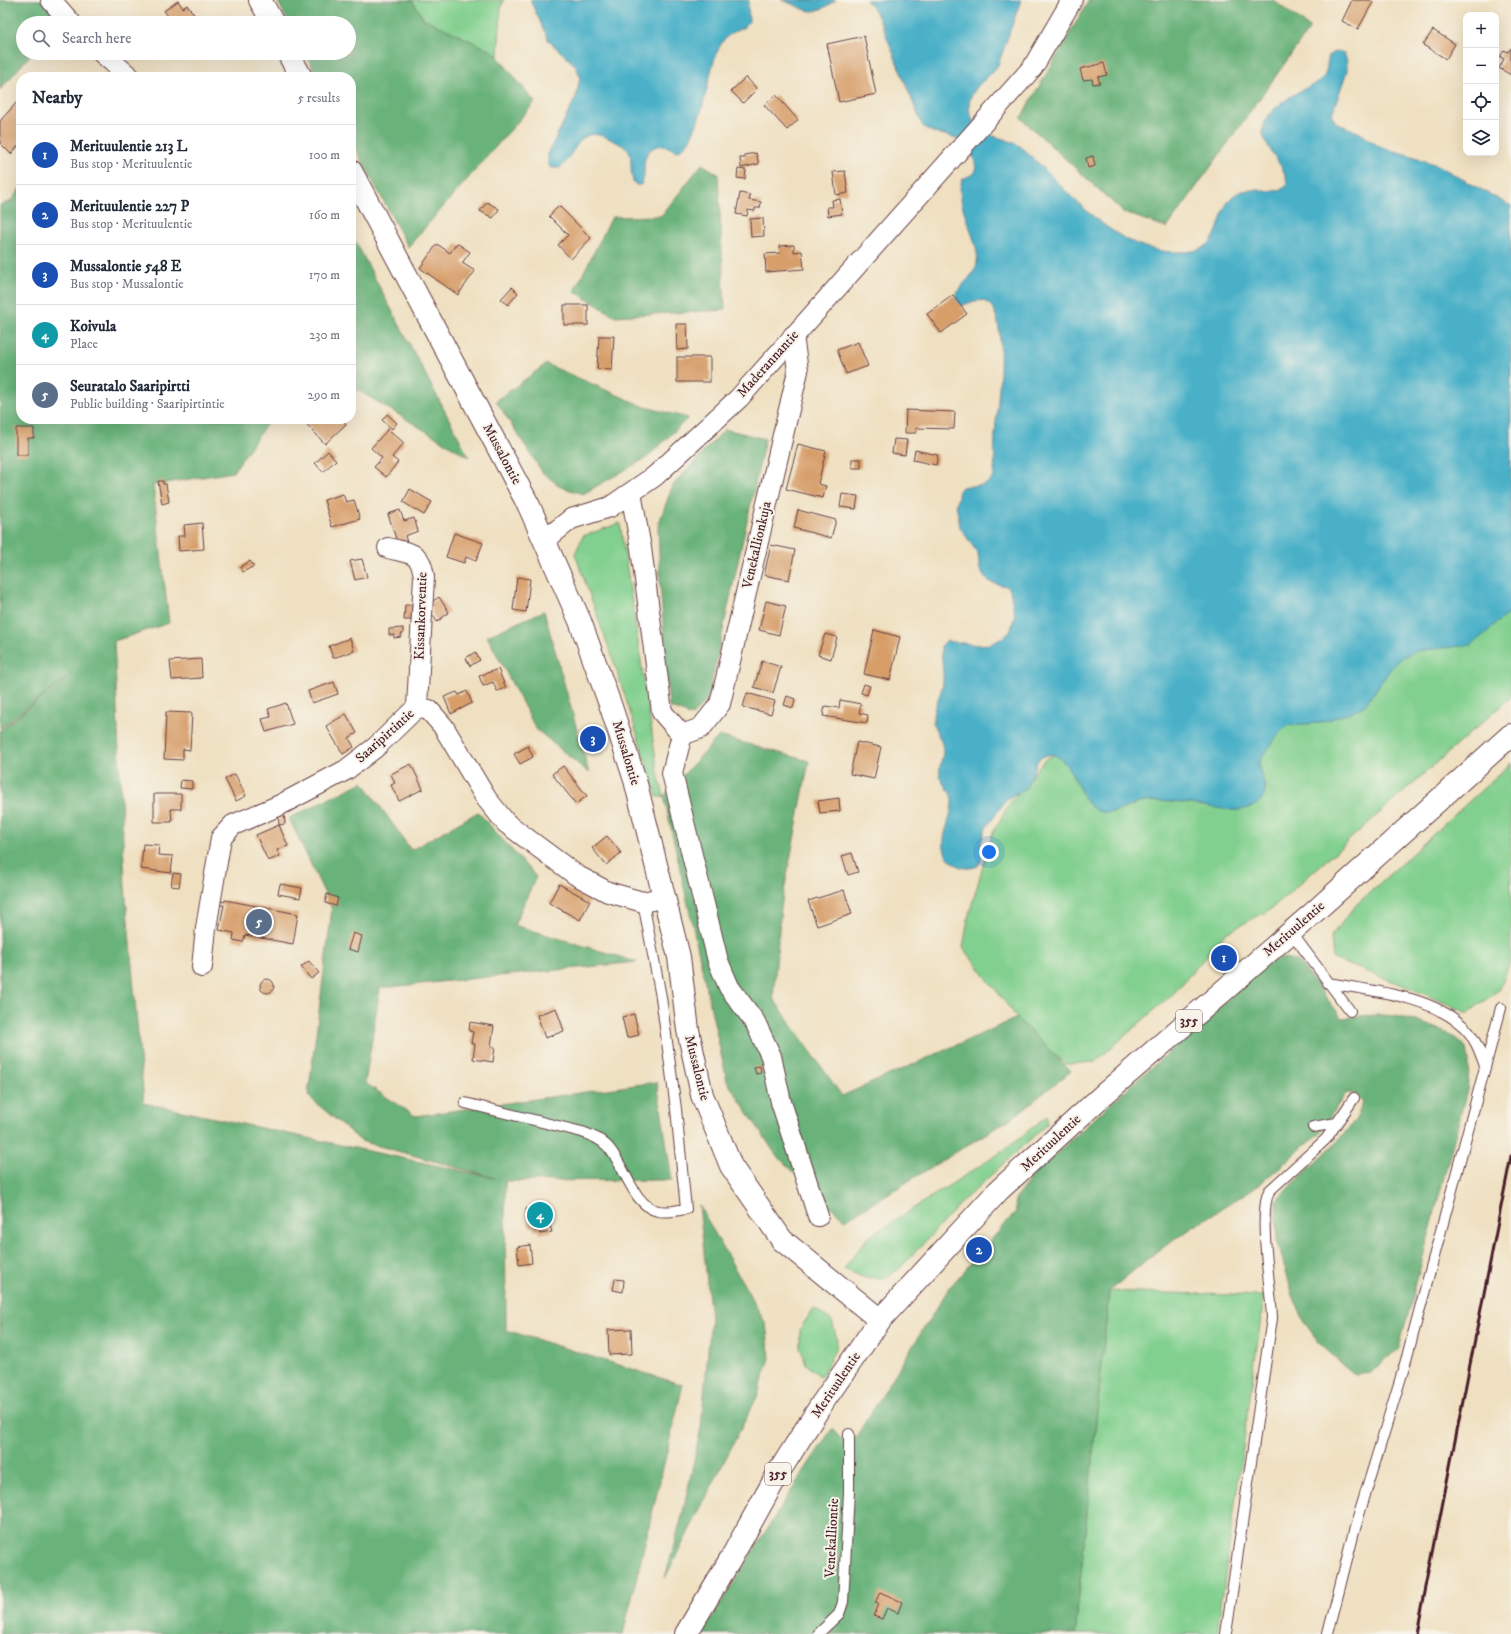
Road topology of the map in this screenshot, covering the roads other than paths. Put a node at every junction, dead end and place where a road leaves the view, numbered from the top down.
1 (51, 0) edge
2 (260, 0) edge
3 (1072, 0) edge
4 (65, 16) edge
5 (269, 16) edge
6 (110, 60) edge
7 (292, 60) edge
8 (124, 72) edge
9 (298, 72) edge
10 (357, 196) edge
11 (793, 336) junction
12 (631, 493) junction
13 (545, 540) junction
14 (388, 548) dead end
15 (417, 707) junction
16 (682, 735) junction
17 (1511, 735) edge
18 (665, 897) junction
19 (643, 902) junction
20 (1291, 932) junction
21 (202, 967) dead end
22 (1328, 983) junction
23 (1501, 1008) dead end
24 (1350, 1011) dead end
25 (1485, 1066) junction
26 (1354, 1098) dead end
27 (465, 1103) dead end
28 (1337, 1123) junction
29 (1313, 1127) dead end
30 (818, 1216) dead end
31 (880, 1320) junction
32 (849, 1434) dead end
33 (686, 1634) edge
34 (818, 1634) edge
35 (1226, 1634) edge
36 (1328, 1634) edge

1 - 4 street
2 - 5 main road
3 - 11 street, Maderannantie
6 - 8 street
7 - 9 main road
10 - 13 main road, Mussalontie
11 - 12 street, Maderannantie
11 - 16 street, Venekallionkuja
12 - 13 street, Maderannantie
12 - 16 street
13 - 18 main road, Mussalontie
14 - 15 street, Kissankorventie
15 - 19 street, Saaripirtintie
15 - 21 street, Saaripirtintie
16 - 30 street
17 - 20 main road, Merituulentie / 355
18 - 19 street, Saaripirtintie
18 - 31 main road, Mussalontie
19 - 27 lane
20 - 22 lane
20 - 31 main road, Merituulentie / 355
22 - 24 lane
22 - 25 lane
23 - 25 lane
25 - 36 lane
26 - 28 lane
28 - 29 lane
28 - 35 lane
31 - 33 main road, Merituulentie / 355
32 - 34 lane, Venekalliontie

